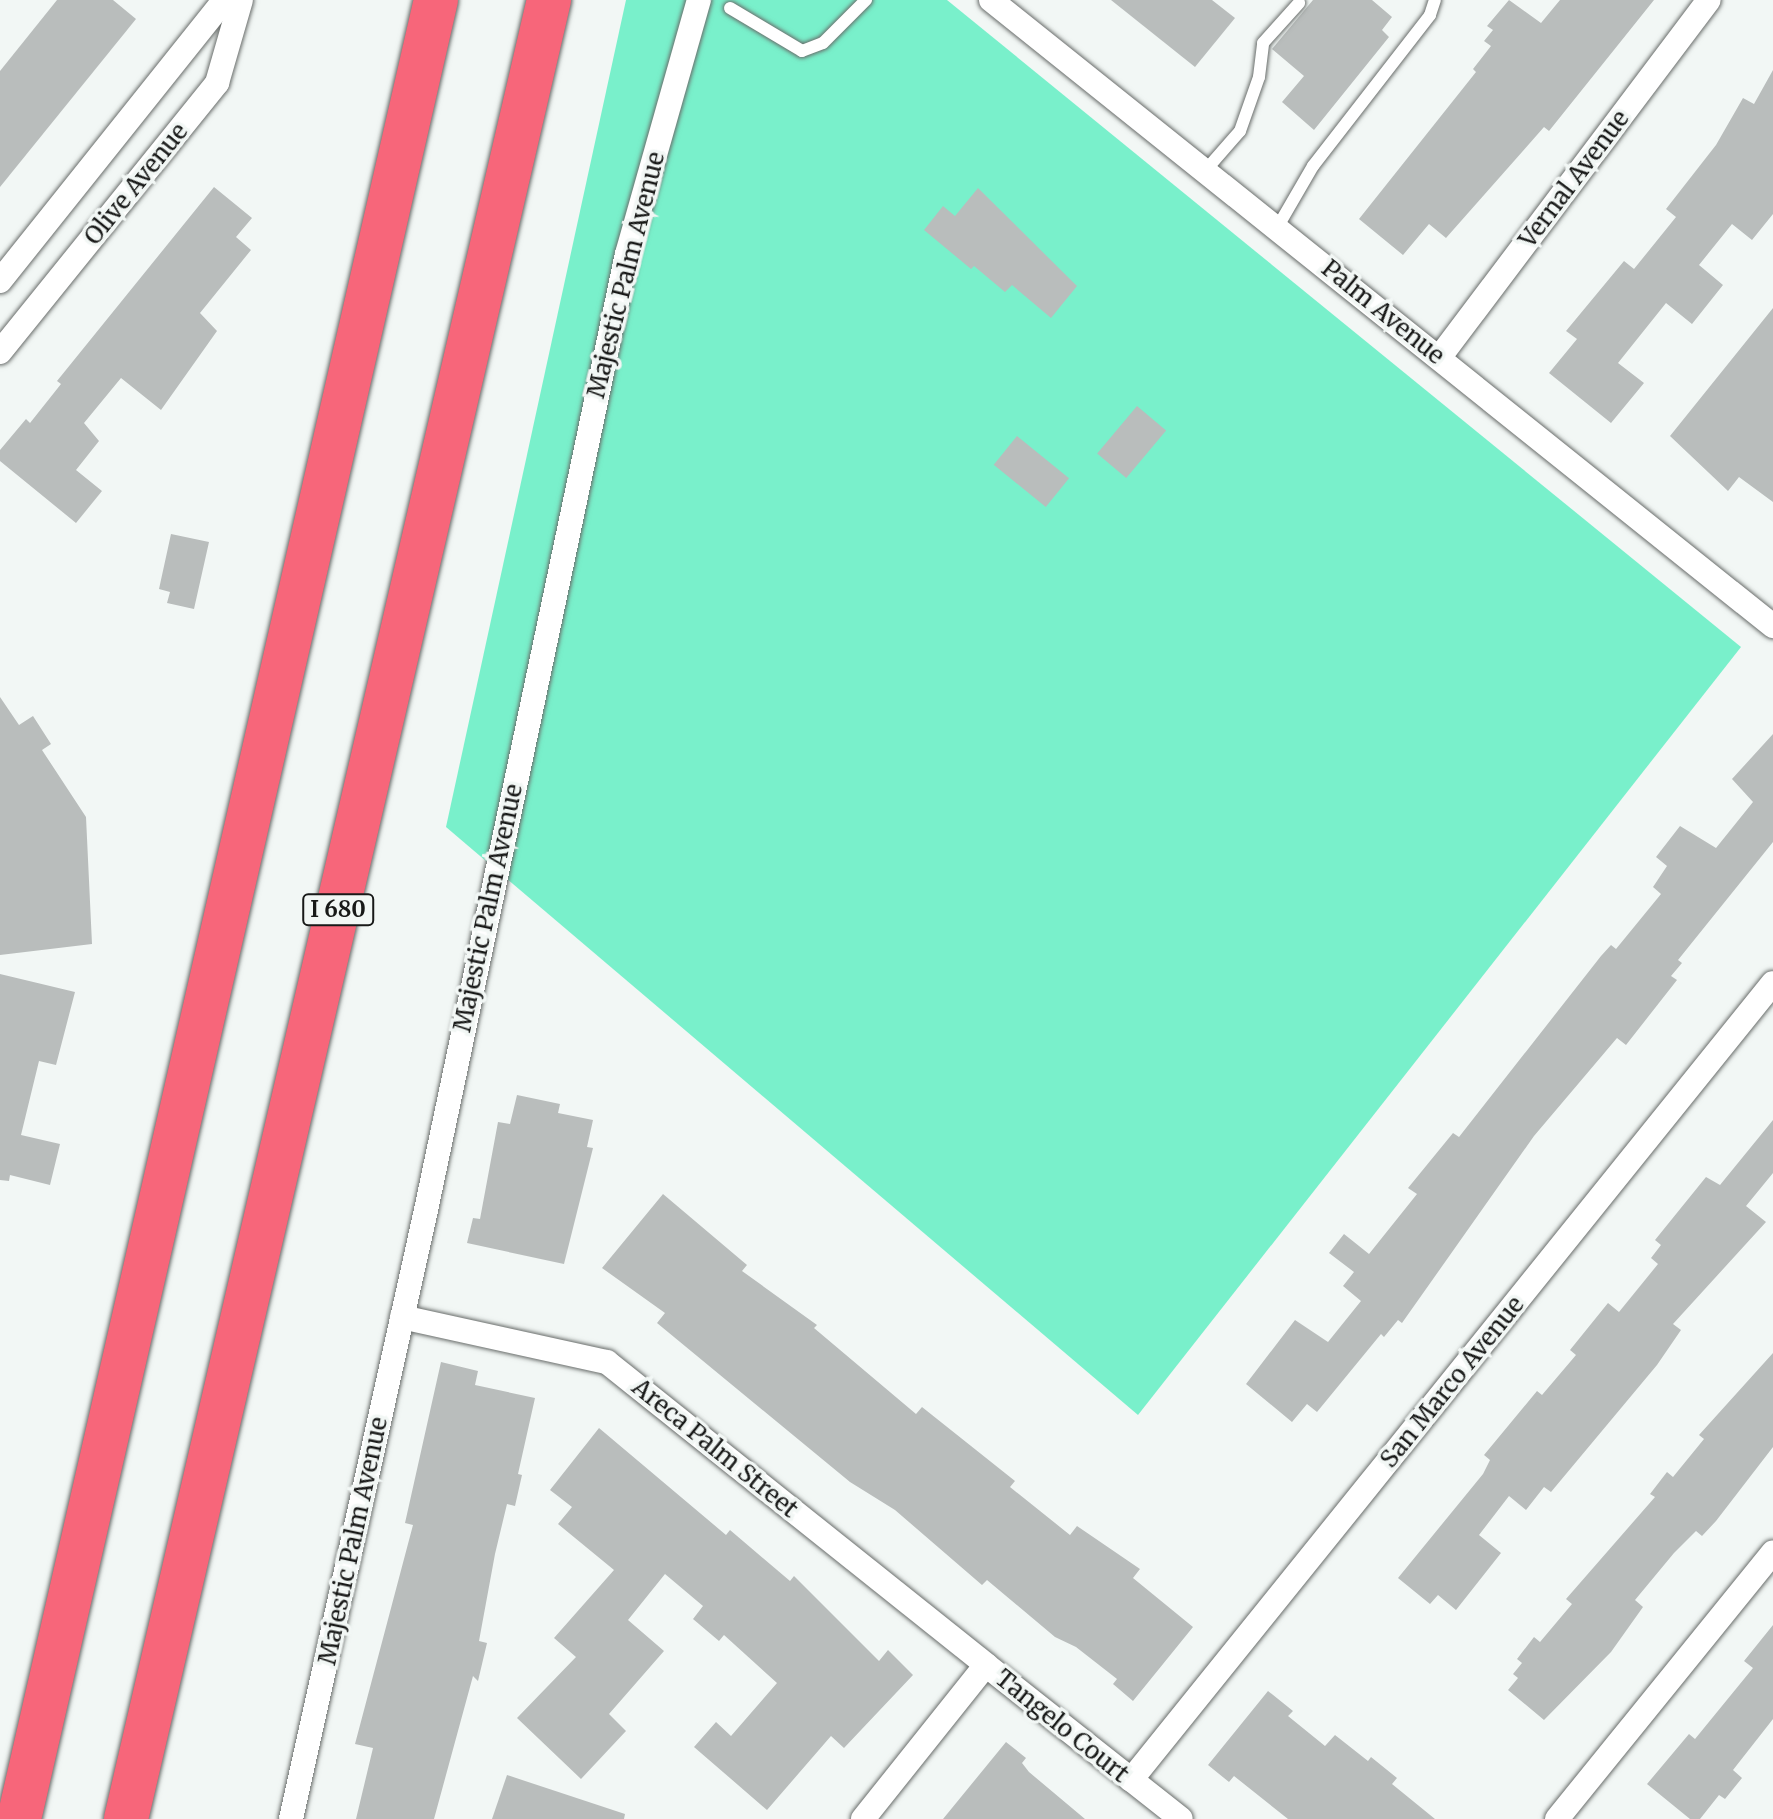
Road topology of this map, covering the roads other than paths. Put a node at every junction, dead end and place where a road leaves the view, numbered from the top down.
1 (224, 0) edge
2 (241, 0) edge
3 (436, 0) edge
4 (549, 0) edge
5 (699, 0) edge
6 (866, 0) edge
7 (991, 0) edge
8 (1435, 0) edge
9 (1709, 0) edge
10 (1299, 3) dead end
11 (730, 8) dead end
12 (1205, 171) junction
13 (1277, 228) junction
14 (0, 281) edge
15 (0, 352) edge
16 (1439, 358) junction
17 (1773, 626) edge
18 (1773, 983) edge
19 (402, 1317) junction
20 (1773, 1552) edge
21 (986, 1665) junction
22 (1131, 1780) junction
23 (19, 1819) edge
24 (126, 1819) edge
25 (291, 1819) edge
26 (863, 1819) edge
27 (1181, 1819) edge
28 (1557, 1819) edge

1 - 14 street, Olive Avenue
2 - 15 street, Olive Avenue
3 - 23 highway
4 - 24 highway, I 680
5 - 19 street, Majestic Palm Avenue
6 - 11 lane
7 - 12 street, Palm Avenue
8 - 13 lane
9 - 16 street, Vernal Avenue
10 - 12 lane
12 - 13 street, Palm Avenue
13 - 16 street, Palm Avenue
16 - 17 street, Palm Avenue
18 - 22 street, San Marco Avenue
19 - 21 street, Areca Palm Street
19 - 25 street, Majestic Palm Avenue
20 - 28 street
21 - 22 street, Tangelo Court
21 - 26 street, Tangelo Court
22 - 27 street, Tangelo Court

